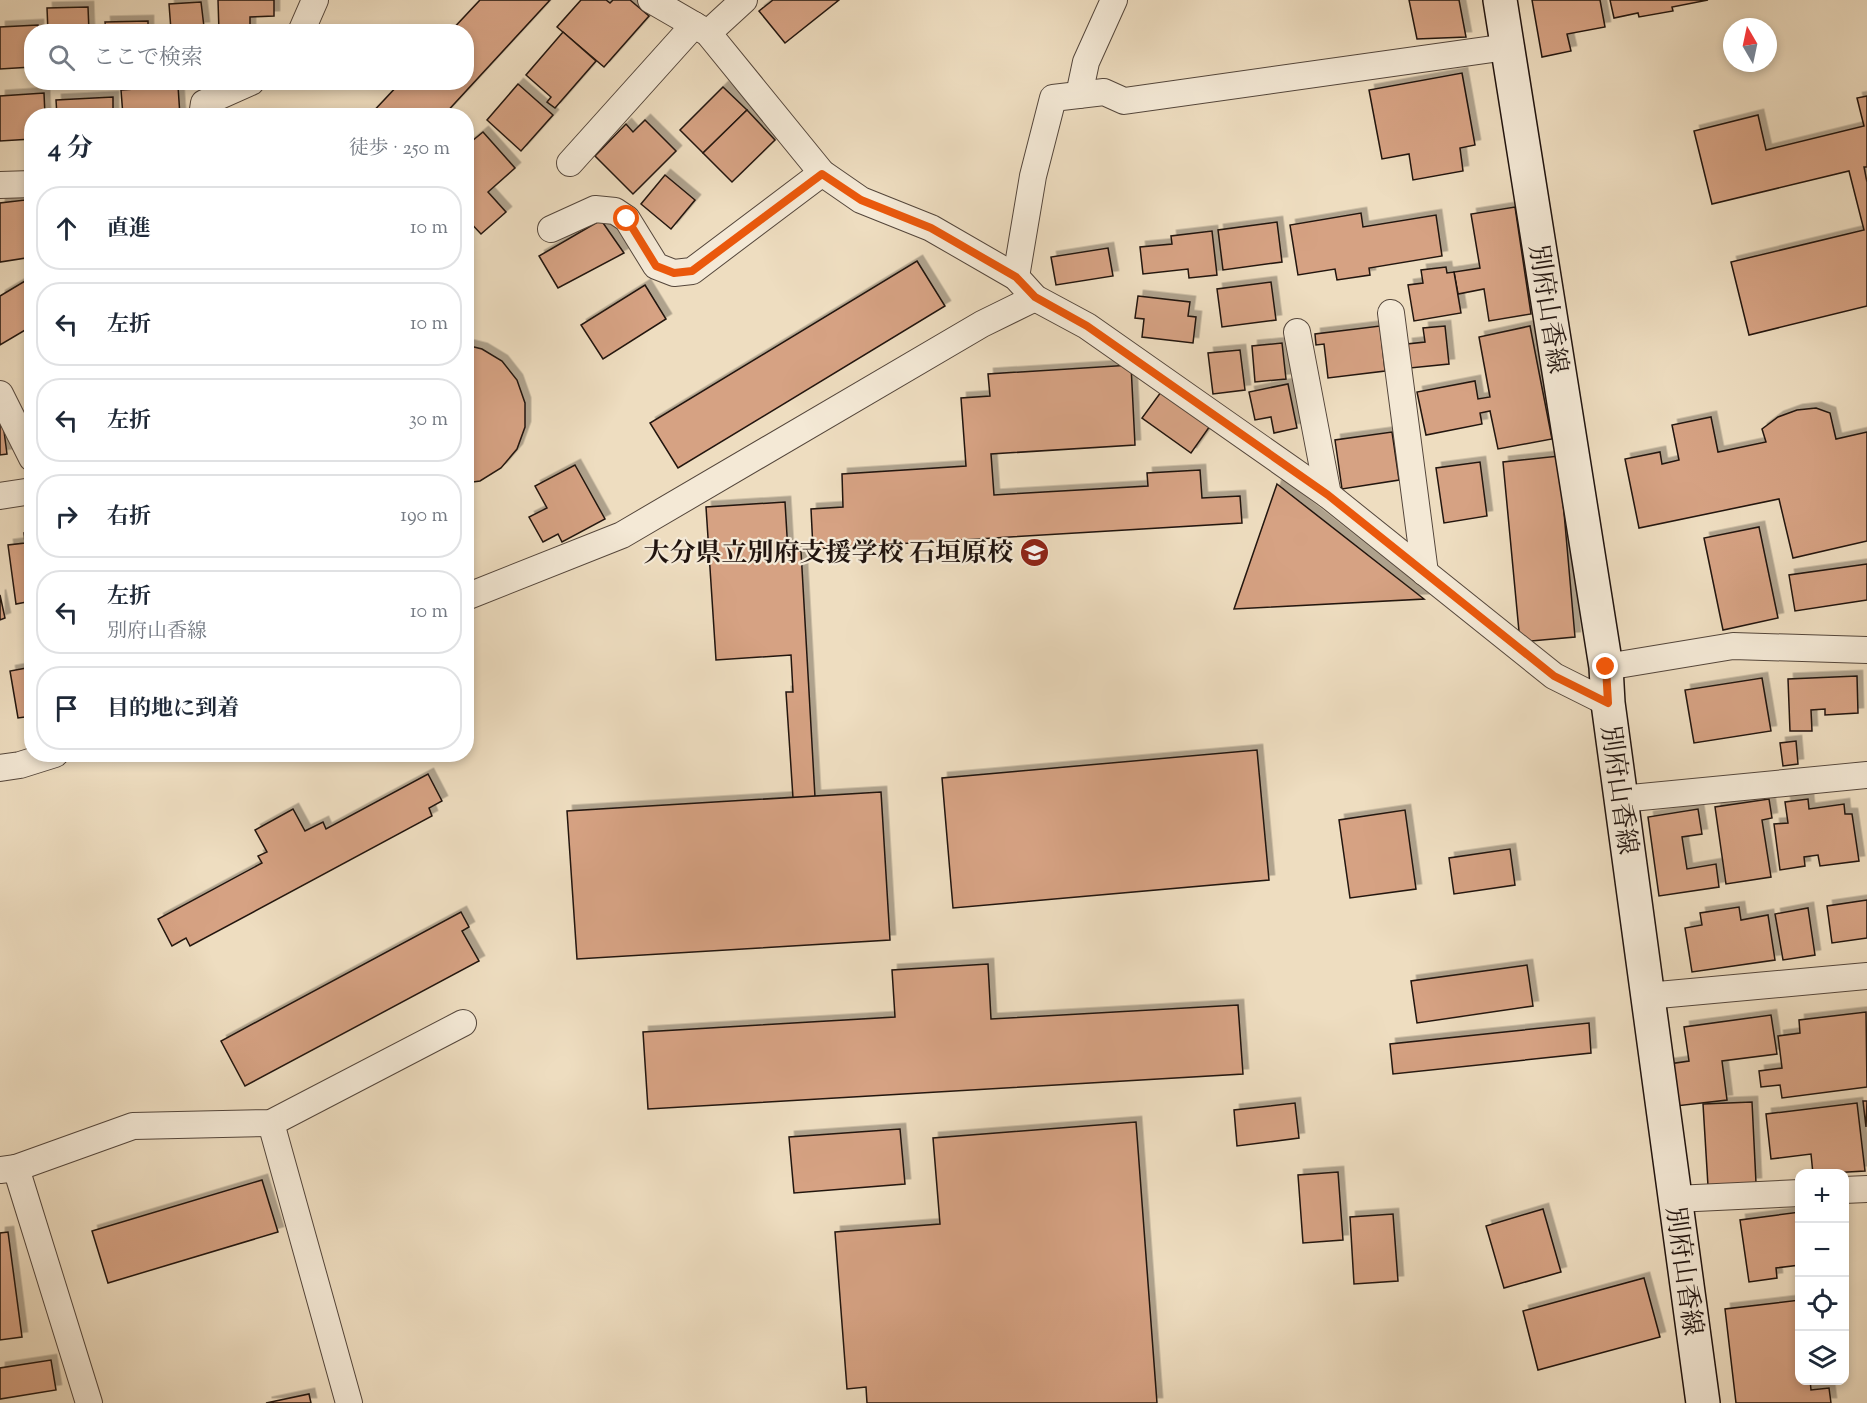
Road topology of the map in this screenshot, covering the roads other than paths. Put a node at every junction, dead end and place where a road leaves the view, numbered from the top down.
1 (315, 0) edge
2 (651, 0) edge
3 (744, 0) edge
4 (1114, 0) edge
5 (1500, 0) edge
6 (304, 24) edge
7 (701, 29) junction
8 (1508, 47) junction
9 (233, 90) edge
10 (1079, 95) junction
11 (203, 108) edge
12 (570, 163) dead end
13 (822, 174) junction
14 (24, 184) edge
15 (0, 185) edge
16 (551, 229) dead end
17 (1016, 277) junction
18 (1035, 297) junction
19 (1391, 313) dead end
20 (1297, 332) dead end
21 (0, 394) edge
22 (24, 442) edge
23 (24, 492) edge
24 (1328, 495) junction
25 (0, 496) edge
26 (1425, 573) junction
27 (474, 594) edge
28 (1867, 650) edge
29 (1606, 667) junction
30 (1608, 703) junction
31 (30, 762) edge
32 (0, 768) edge
33 (1867, 776) edge
34 (1621, 800) junction
35 (1867, 976) edge
36 (1647, 996) junction
37 (463, 1023) dead end
38 (271, 1124) junction
39 (8, 1169) edge
40 (1867, 1189) edge
41 (1849, 1190) edge
42 (1795, 1193) edge
43 (1675, 1198) junction
44 (89, 1403) edge
45 (349, 1403) edge
46 (1703, 1403) edge

1 - 6 street
2 - 7 street
3 - 7 street
4 - 10 street
5 - 8 main road, 別府山香線
7 - 12 street
7 - 13 street
8 - 10 street
8 - 29 main road, 別府山香線
9 - 11 street
10 - 17 street
13 - 16 street
13 - 17 street
14 - 15 street
17 - 18 street
18 - 24 street
18 - 27 street
19 - 26 street
20 - 24 street
21 - 22 street
23 - 25 street
24 - 26 street
26 - 30 street
28 - 29 street
29 - 30 main road, 別府山香線
30 - 34 main road, 別府山香線
31 - 32 street
33 - 34 street
34 - 36 main road, 別府山香線
35 - 36 street
36 - 43 main road, 別府山香線
37 - 38 street
38 - 39 street
38 - 45 street
39 - 44 street
40 - 41 street
42 - 43 street
43 - 46 main road, 別府山香線

